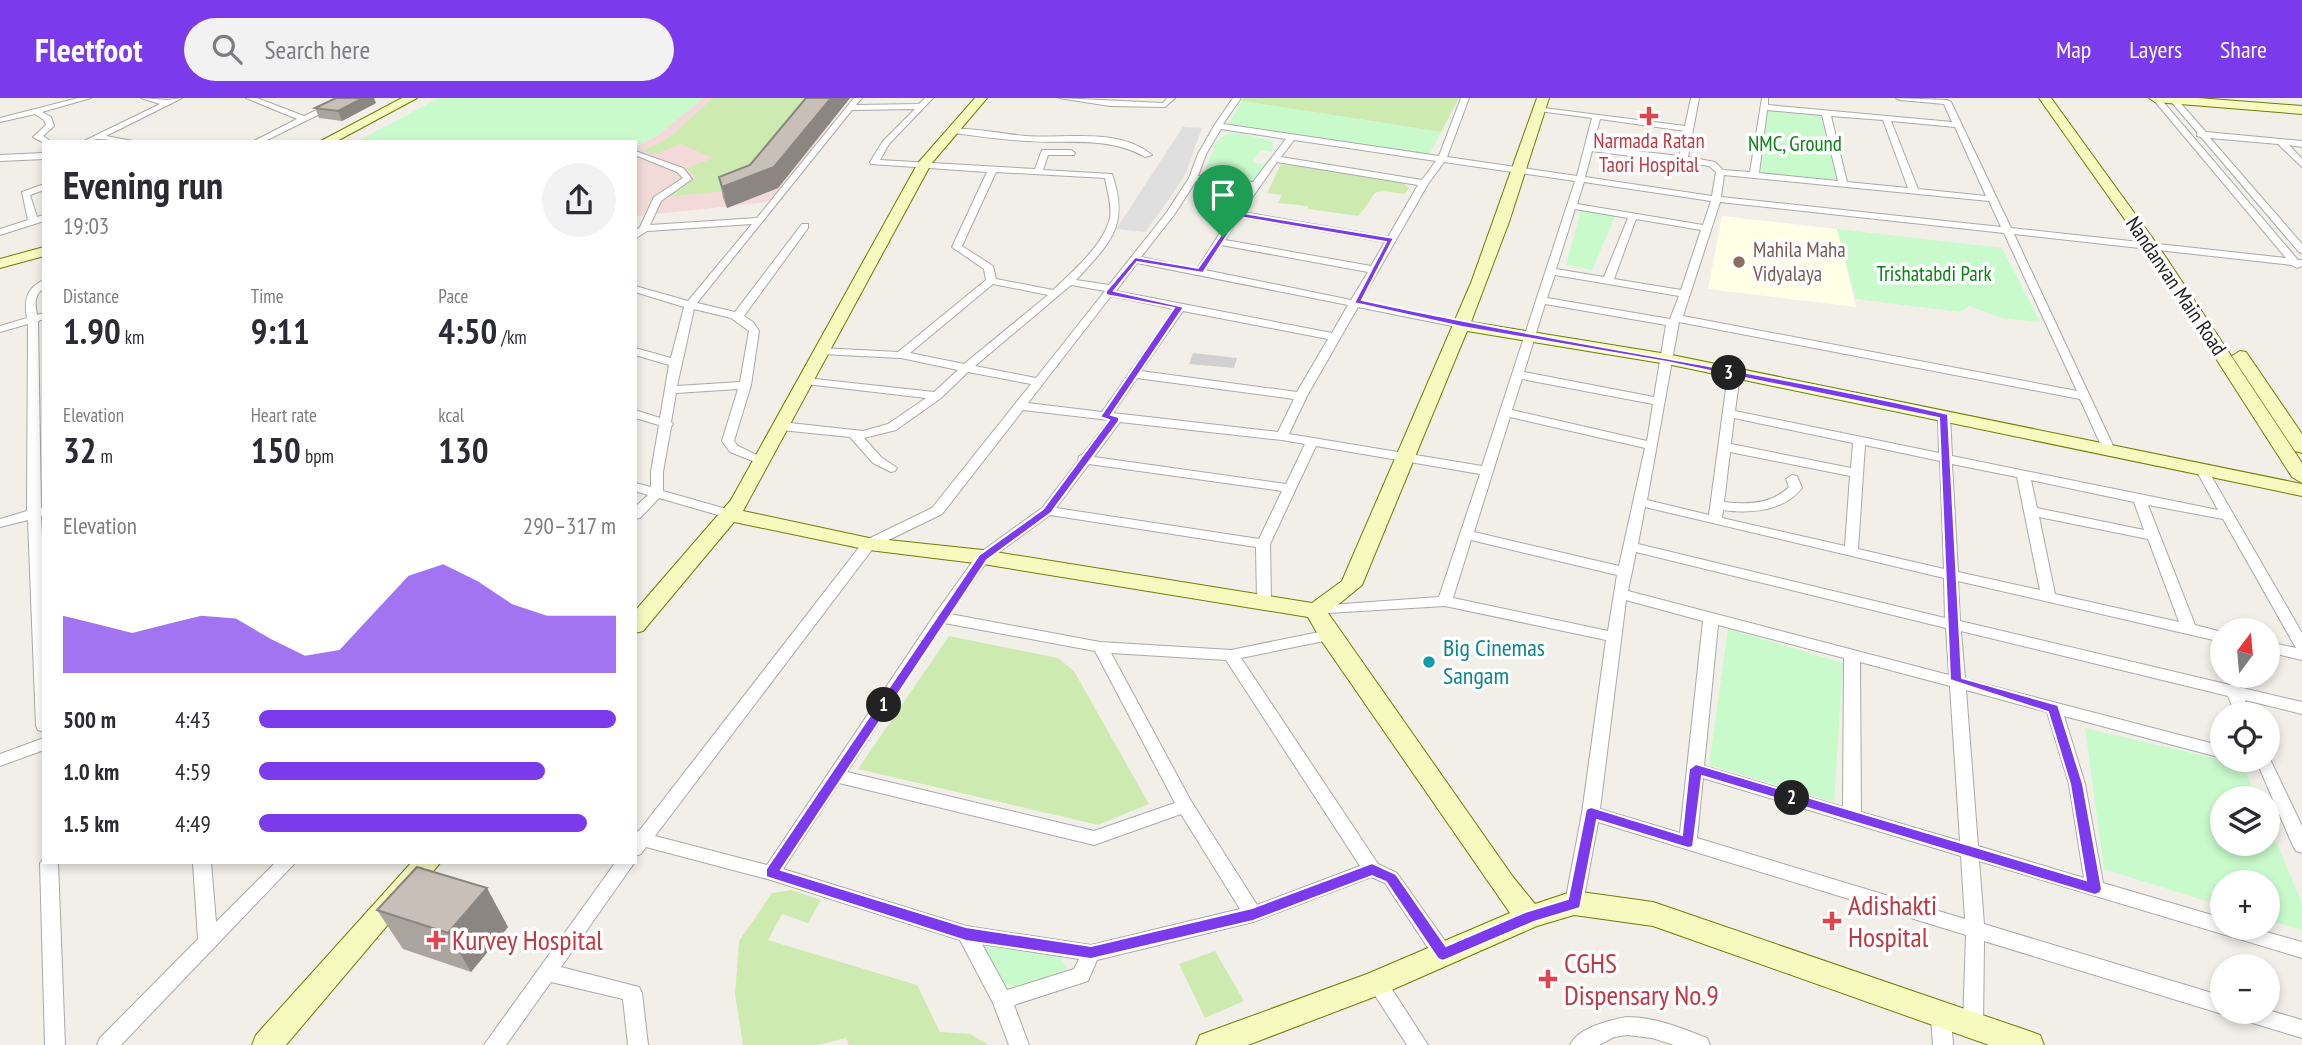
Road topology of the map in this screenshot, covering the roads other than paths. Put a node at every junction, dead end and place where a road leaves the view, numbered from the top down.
1 (87, 98) edge
2 (145, 98) edge
3 (178, 98) edge
4 (250, 98) edge
5 (347, 98) edge
6 (411, 98) edge
7 (422, 98) edge
8 (858, 98) edge
9 (929, 98) edge
10 (981, 98) edge
11 (1063, 98) edge
12 (1171, 98) edge
13 (1237, 98) edge
14 (1465, 98) edge
15 (1695, 98) edge
16 (1900, 98) edge
17 (2049, 98) edge
18 (2156, 98) edge
19 (2208, 98) edge
20 (2179, 99) edge
21 (168, 103) junction
22 (1541, 103) edge
23 (1765, 103) edge
24 (1110, 104) junction
25 (919, 106) junction
26 (850, 108) junction
27 (2302, 108) edge
28 (36, 111) junction
29 (1826, 113) junction
30 (1107, 115) dead end
31 (1597, 116) junction
32 (1886, 118) junction
33 (304, 119) junction
34 (0, 120) edge
35 (1958, 125) junction
36 (1218, 126) junction
37 (1689, 129) junction
38 (953, 131) junction
39 (2185, 133) junction
40 (2204, 135) junction
41 (97, 137) junction
42 (1292, 137) junction
43 (44, 140) edge
44 (90, 140) edge
45 (119, 140) edge
46 (260, 140) edge
47 (329, 140) edge
48 (342, 140) edge
49 (2281, 142) junction
50 (2302, 144) edge
51 (1588, 148) junction
52 (637, 153) dead end
53 (1071, 153) dead end
54 (1148, 155) dead end
55 (42, 156) edge
56 (0, 158) edge
57 (1277, 159) junction
58 (1441, 159) junction
59 (1683, 159) junction
60 (2302, 164) edge
61 (924, 166) junction
62 (1521, 171) junction
63 (992, 172) junction
64 (1038, 172) junction
65 (1720, 172) junction
66 (1754, 175) junction
67 (1193, 178) junction
68 (1580, 180) junction
69 (1424, 183) junction
70 (1843, 184) junction
71 (1255, 185) junction
72 (42, 188) edge
73 (1914, 191) junction
74 (1993, 199) junction
75 (1716, 200) junction
76 (1571, 206) junction
77 (1237, 214) junction
78 (1633, 216) junction
79 (38, 220) edge
80 (760, 221) junction
81 (805, 226) dead end
82 (1706, 228) junction
83 (2005, 229) junction
84 (0, 232) edge
85 (640, 232) edge
86 (2269, 232) junction
87 (2289, 234) junction
88 (2302, 236) edge
89 (1391, 240) junction
90 (1220, 242) junction
91 (42, 244) edge
92 (2159, 247) junction
93 (2302, 250) edge
94 (42, 252) edge
95 (0, 257) edge
96 (1135, 259) junction
97 (2298, 262) edge
98 (0, 264) edge
99 (1374, 270) junction
100 (1200, 271) junction
101 (1550, 271) junction
102 (2302, 272) edge
103 (991, 281) junction
104 (1066, 281) junction
105 (1608, 281) junction
106 (42, 284) edge
107 (637, 290) edge
108 (1110, 291) junction
109 (1054, 293) junction
110 (1686, 294) junction
111 (1540, 300) junction
112 (1357, 302) junction
113 (690, 305) junction
114 (1180, 307) junction
115 (738, 316) junction
116 (39, 318) edge
117 (1675, 321) junction
118 (1462, 325) junction
119 (0, 329) edge
120 (1529, 335) junction
121 (1335, 337) junction
122 (821, 351) junction
123 (637, 352) edge
124 (901, 355) junction
125 (1667, 359) junction
126 (675, 363) junction
127 (966, 368) junction
128 (1135, 374) junction
129 (1516, 374) junction
130 (1734, 374) junction
131 (806, 381) junction
132 (1040, 382) junction
133 (745, 385) junction
134 (671, 390) junction
135 (937, 396) junction
136 (1301, 396) junction
137 (2085, 396) junction
138 (1660, 402) junction
139 (1021, 406) junction
140 (1505, 412) junction
141 (1730, 414) junction
142 (637, 415) edge
143 (1944, 416) junction
144 (1110, 418) junction
145 (667, 424) junction
146 (781, 426) junction
147 (854, 434) junction
148 (1282, 436) junction
149 (1859, 439) junction
150 (1312, 442) junction
151 (1652, 446) junction
152 (1725, 447) junction
153 (2302, 447) edge
154 (2110, 452) junction
155 (1947, 457) junction
156 (1083, 459) junction
157 (1405, 459) junction
158 (763, 461) junction
159 (891, 468) dead end
160 (2202, 470) junction
161 (1487, 471) junction
162 (1856, 474) junction
163 (2023, 474) junction
164 (2302, 477) edge
165 (1791, 479) dead end
166 (637, 488) edge
167 (1289, 488) junction
168 (2302, 491) edge
169 (657, 493) junction
170 (2139, 499) junction
171 (1641, 502) junction
172 (1717, 505) junction
173 (1047, 511) junction
174 (2031, 511) junction
175 (637, 512) edge
176 (39, 513) edge
177 (732, 515) junction
178 (2228, 516) junction
179 (1715, 521) junction
180 (0, 523) edge
181 (1467, 535) junction
182 (2153, 536) junction
183 (869, 544) junction
184 (1264, 544) junction
185 (1632, 547) junction
186 (1852, 554) junction
187 (983, 557) junction
188 (1625, 572) junction
189 (1951, 577) junction
190 (1620, 594) junction
191 (2049, 598) junction
192 (1264, 601) junction
193 (1445, 601) junction
194 (1316, 611) junction
195 (940, 617) junction
196 (1711, 618) junction
197 (637, 623) edge
198 (1953, 624) junction
199 (2189, 629) junction
200 (2210, 634) edge
201 (1329, 635) junction
202 (1614, 637) junction
203 (42, 641) edge
204 (2302, 646) edge
205 (1100, 647) junction
206 (2280, 650) edge
207 (1852, 655) junction
208 (2302, 655) edge
209 (1231, 656) junction
210 (1956, 680) junction
211 (2234, 692) junction
212 (2238, 702) edge
213 (2302, 708) edge
214 (2054, 709) junction
215 (42, 745) edge
216 (2210, 749) edge
217 (0, 760) edge
218 (1696, 769) junction
219 (2266, 772) edge
220 (837, 776) junction
221 (1185, 806) junction
222 (1591, 813) junction
223 (1852, 817) junction
224 (2300, 838) edge
225 (638, 842) edge
226 (1688, 842) junction
227 (1969, 852) junction
228 (49, 864) edge
229 (202, 864) edge
230 (285, 864) edge
231 (427, 864) edge
232 (624, 864) edge
233 (1372, 869) junction
234 (771, 873) junction
235 (2095, 889) junction
236 (1574, 903) junction
237 (1253, 914) junction
238 (1530, 917) junction
239 (2210, 923) edge
240 (1975, 930) junction
241 (966, 934) junction
242 (2269, 940) edge
243 (208, 942) junction
244 (2302, 950) edge
245 (1091, 953) junction
246 (1443, 954) junction
247 (545, 972) junction
248 (1377, 983) junction
249 (1002, 1000) junction
250 (2210, 1001) edge
251 (2280, 1023) edge
252 (1973, 1027) junction
253 (2302, 1030) edge
254 (1942, 1031) edge
255 (55, 1045) edge
256 (107, 1045) edge
257 (267, 1045) edge
258 (494, 1045) edge
259 (638, 1045) edge
260 (1019, 1045) edge
261 (1211, 1045) edge
262 (1418, 1045) edge
263 (1580, 1045) edge
264 (1700, 1045) edge
265 (2029, 1045) edge

1 - 28 street
2 - 21 street
3 - 21 street
4 - 33 street
5 - 33 street
6 - 47 street
7 - 48 street
8 - 26 street
9 - 25 street
10 - 38 street
11 - 24 street
12 - 24 street
13 - 36 street
14 - 58 street
15 - 37 street
16 - 35 street
17 - 92 street, Nandanvan Main Road
18 - 20 street
18 - 39 street
19 - 27 street
20 - 27 street
20 - 40 street
21 - 41 street
22 - 31 street
22 - 62 street
23 - 29 street
23 - 66 street
24 - 30 street
25 - 26 street
25 - 61 street
26 - 80 street
28 - 34 street
28 - 43 street
29 - 32 street
29 - 70 street
31 - 37 street
31 - 51 street
32 - 35 street
32 - 73 street
33 - 46 street
35 - 74 street
36 - 42 street
36 - 67 street
37 - 59 street
38 - 54 street
38 - 61 street
39 - 40 street
39 - 86 street
40 - 49 street
40 - 87 street
41 - 44 street
41 - 45 street
42 - 57 street
42 - 58 street
49 - 50 street
49 - 60 street
51 - 59 street
51 - 68 street
52 - 85 street
53 - 64 street
55 - 56 street
57 - 69 street
57 - 71 street
58 - 62 street
58 - 69 street
59 - 65 street
61 - 63 street
61 - 122 street
62 - 68 street
62 - 118 street
63 - 64 street
63 - 103 street
64 - 104 street
65 - 66 street
65 - 75 street
66 - 70 street
67 - 71 street
67 - 96 street
68 - 75 street
68 - 76 street
69 - 89 street
70 - 73 street
71 - 77 street
72 - 79 street
73 - 74 street
74 - 83 street
75 - 82 street
75 - 83 street
76 - 78 street
76 - 101 street
77 - 89 street
77 - 90 street
78 - 82 street
78 - 105 street
79 - 84 street
80 - 85 street
80 - 113 street
81 - 115 street
82 - 110 street
83 - 92 street
83 - 137 street
86 - 87 street
86 - 97 street
87 - 88 street
87 - 93 street
89 - 99 street
90 - 99 street
90 - 100 street
91 - 95 street
92 - 97 street
92 - 153 street
92 - 164 street, Nandanvan Main Road
94 - 98 street
96 - 100 street
96 - 108 street
97 - 102 street
99 - 112 street
100 - 112 street
101 - 105 street
101 - 111 street
103 - 109 street
103 - 124 street
104 - 108 street
104 - 109 street
105 - 110 street
106 - 116 street
107 - 113 street
108 - 114 street
108 - 132 street
109 - 127 street
110 - 117 street
111 - 117 street
111 - 120 street
112 - 118 street
112 - 121 street
113 - 115 street
113 - 126 street
114 - 121 street
114 - 128 street
115 - 133 street
116 - 119 street
116 - 176 street
117 - 125 street
117 - 137 street
118 - 120 street
118 - 157 street
120 - 125 street
120 - 129 street
121 - 136 street
122 - 124 street
122 - 131 street
123 - 126 street
124 - 127 street
125 - 130 street
125 - 138 street
126 - 134 street
127 - 132 street
127 - 135 street
128 - 136 street
128 - 144 street
129 - 138 street
129 - 140 street
130 - 141 street
130 - 143 street
131 - 135 street
131 - 146 street
132 - 139 street
133 - 134 street
133 - 158 street
134 - 145 street
135 - 147 street
136 - 148 street
137 - 154 street
138 - 151 street
139 - 144 street
139 - 183 street
140 - 151 street
140 - 161 street
141 - 149 street
141 - 152 street
142 - 145 street
143 - 154 street
143 - 155 street
144 - 148 street
144 - 156 street
145 - 169 street
146 - 147 street
146 - 158 street
147 - 159 street
148 - 150 street
149 - 155 street
149 - 162 street
150 - 157 street
150 - 167 street
151 - 171 street
152 - 162 street
152 - 172 street
154 - 160 street
155 - 163 street
155 - 189 street
156 - 167 street
156 - 173 street
157 - 161 street
157 - 194 street
158 - 177 street
160 - 168 street
160 - 178 street
161 - 181 street
162 - 186 street
163 - 170 street
163 - 174 street
165 - 172 street
166 - 169 street
167 - 184 street
169 - 175 street
169 - 177 street
170 - 178 street
170 - 182 street
171 - 179 street
171 - 185 street
172 - 179 street
173 - 184 street
173 - 187 street
174 - 182 street
174 - 191 street
176 - 180 street
176 - 203 street
177 - 183 street
177 - 197 street
178 - 204 street
179 - 186 street
181 - 188 street
181 - 193 street
182 - 199 street
183 - 187 street
183 - 225 street
184 - 192 street
185 - 188 street
185 - 198 street
186 - 189 street
187 - 192 street
187 - 195 street
188 - 190 street
189 - 191 street
189 - 198 street
190 - 196 street
190 - 202 street
191 - 199 street
192 - 194 street
193 - 194 street
193 - 202 street
194 - 201 street
195 - 205 street
195 - 220 street
196 - 207 street
196 - 218 street
198 - 210 street
198 - 211 street
199 - 200 street
201 - 209 street
201 - 238 street
202 - 222 street
205 - 209 street
205 - 221 street
206 - 208 street
207 - 210 street
207 - 223 street
209 - 233 street
210 - 214 street
210 - 227 street
211 - 212 street
211 - 213 street
214 - 216 street
214 - 235 street
215 - 217 street
218 - 223 street
218 - 226 street
219 - 224 street
220 - 221 street
220 - 234 street
221 - 237 street
222 - 226 street
222 - 236 street
223 - 227 street
225 - 234 street
226 - 240 street
227 - 235 street
227 - 240 street
228 - 255 street
229 - 243 street
230 - 243 street
231 - 257 street
232 - 247 street
233 - 237 street
233 - 246 street
234 - 241 street
235 - 239 street
236 - 238 street
236 - 254 street
237 - 245 street
238 - 246 street
240 - 250 street
240 - 252 street
241 - 245 street
241 - 249 street
242 - 244 street
243 - 256 street
245 - 249 street
246 - 248 street
247 - 258 street
247 - 259 street
248 - 261 street
248 - 262 street
249 - 260 street
251 - 253 street
252 - 254 street
252 - 265 street
263 - 264 street

